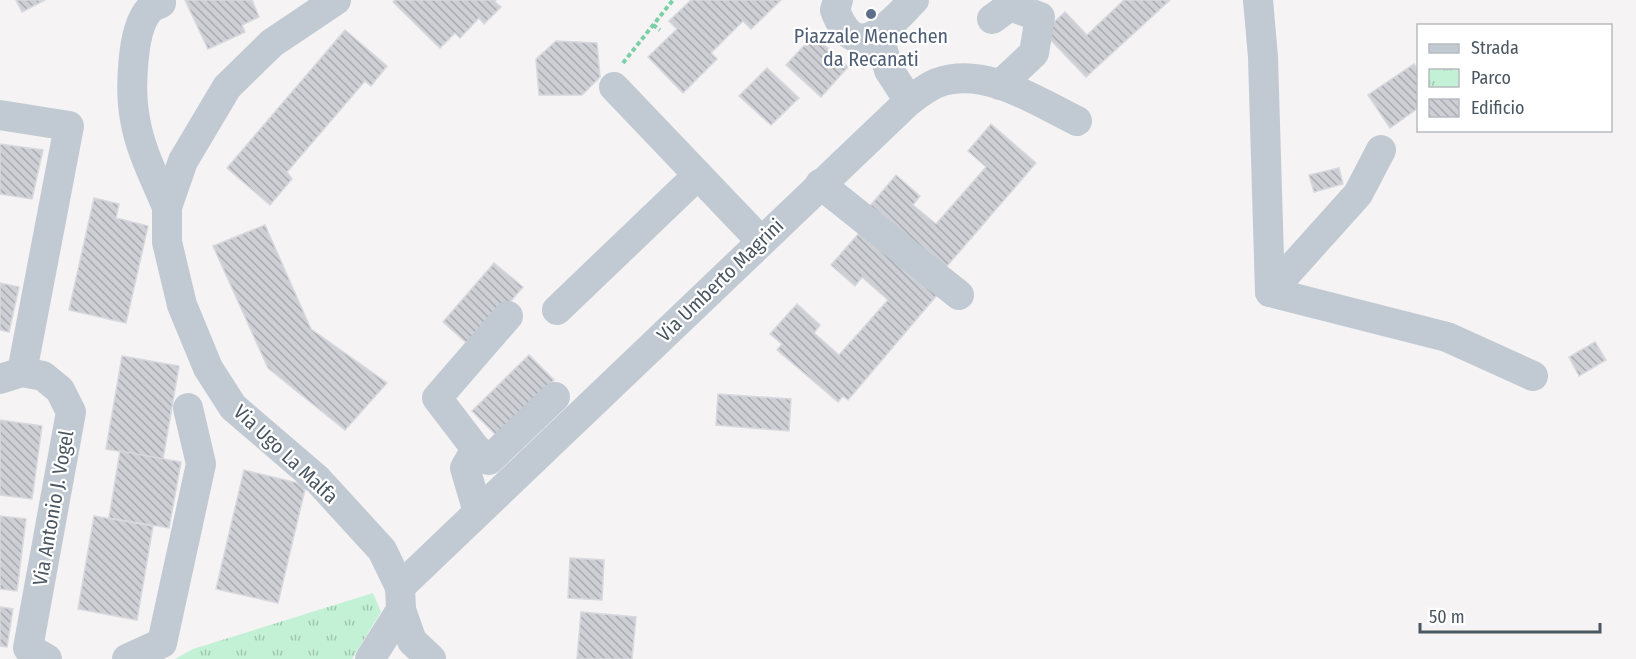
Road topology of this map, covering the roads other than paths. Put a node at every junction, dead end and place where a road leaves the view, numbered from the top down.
1 (336, 0) edge
2 (838, 0) edge
3 (914, 0) edge
4 (1258, 0) edge
5 (161, 3) dead end
6 (992, 19) dead end
7 (878, 35) junction
8 (1000, 85) junction
9 (614, 87) road end
10 (909, 101) junction
11 (0, 115) edge
12 (1077, 121) dead end
13 (1381, 150) dead end
14 (698, 175) junction
15 (820, 184) junction
16 (167, 207) junction
17 (761, 241) junction
18 (1270, 292) junction
19 (958, 295) dead end
20 (557, 310) dead end
21 (508, 316) dead end
22 (11, 376) edge
23 (1533, 376) dead end
24 (555, 397) dead end
25 (188, 408) dead end
26 (476, 449) junction
27 (478, 512) junction
28 (401, 598) junction
29 (34, 655) edge
30 (127, 659) edge
31 (370, 659) edge
32 (431, 659) edge

1 - 16 street, Via Ugo La Malfa
2 - 7 street
3 - 7 street
4 - 18 street
5 - 16 street
6 - 8 street
7 - 10 street
8 - 10 street, Via Umberto Magrini
8 - 12 street, Via Umberto Magrini
9 - 14 street
10 - 15 street, Via Umberto Magrini
11 - 22 street, Via Antonio J. Vogel
13 - 18 street
14 - 17 street
14 - 20 street
15 - 17 street, Via Umberto Magrini
15 - 19 street
16 - 28 street, Via Ugo La Malfa
17 - 27 street, Via Umberto Magrini
18 - 23 street
21 - 26 street
22 - 29 street, Via Antonio J. Vogel
24 - 26 street
25 - 30 street
26 - 27 street
27 - 28 street, Via Umberto Magrini
28 - 31 street, Via Umberto Magrini
28 - 32 street, Via Ugo La Malfa

